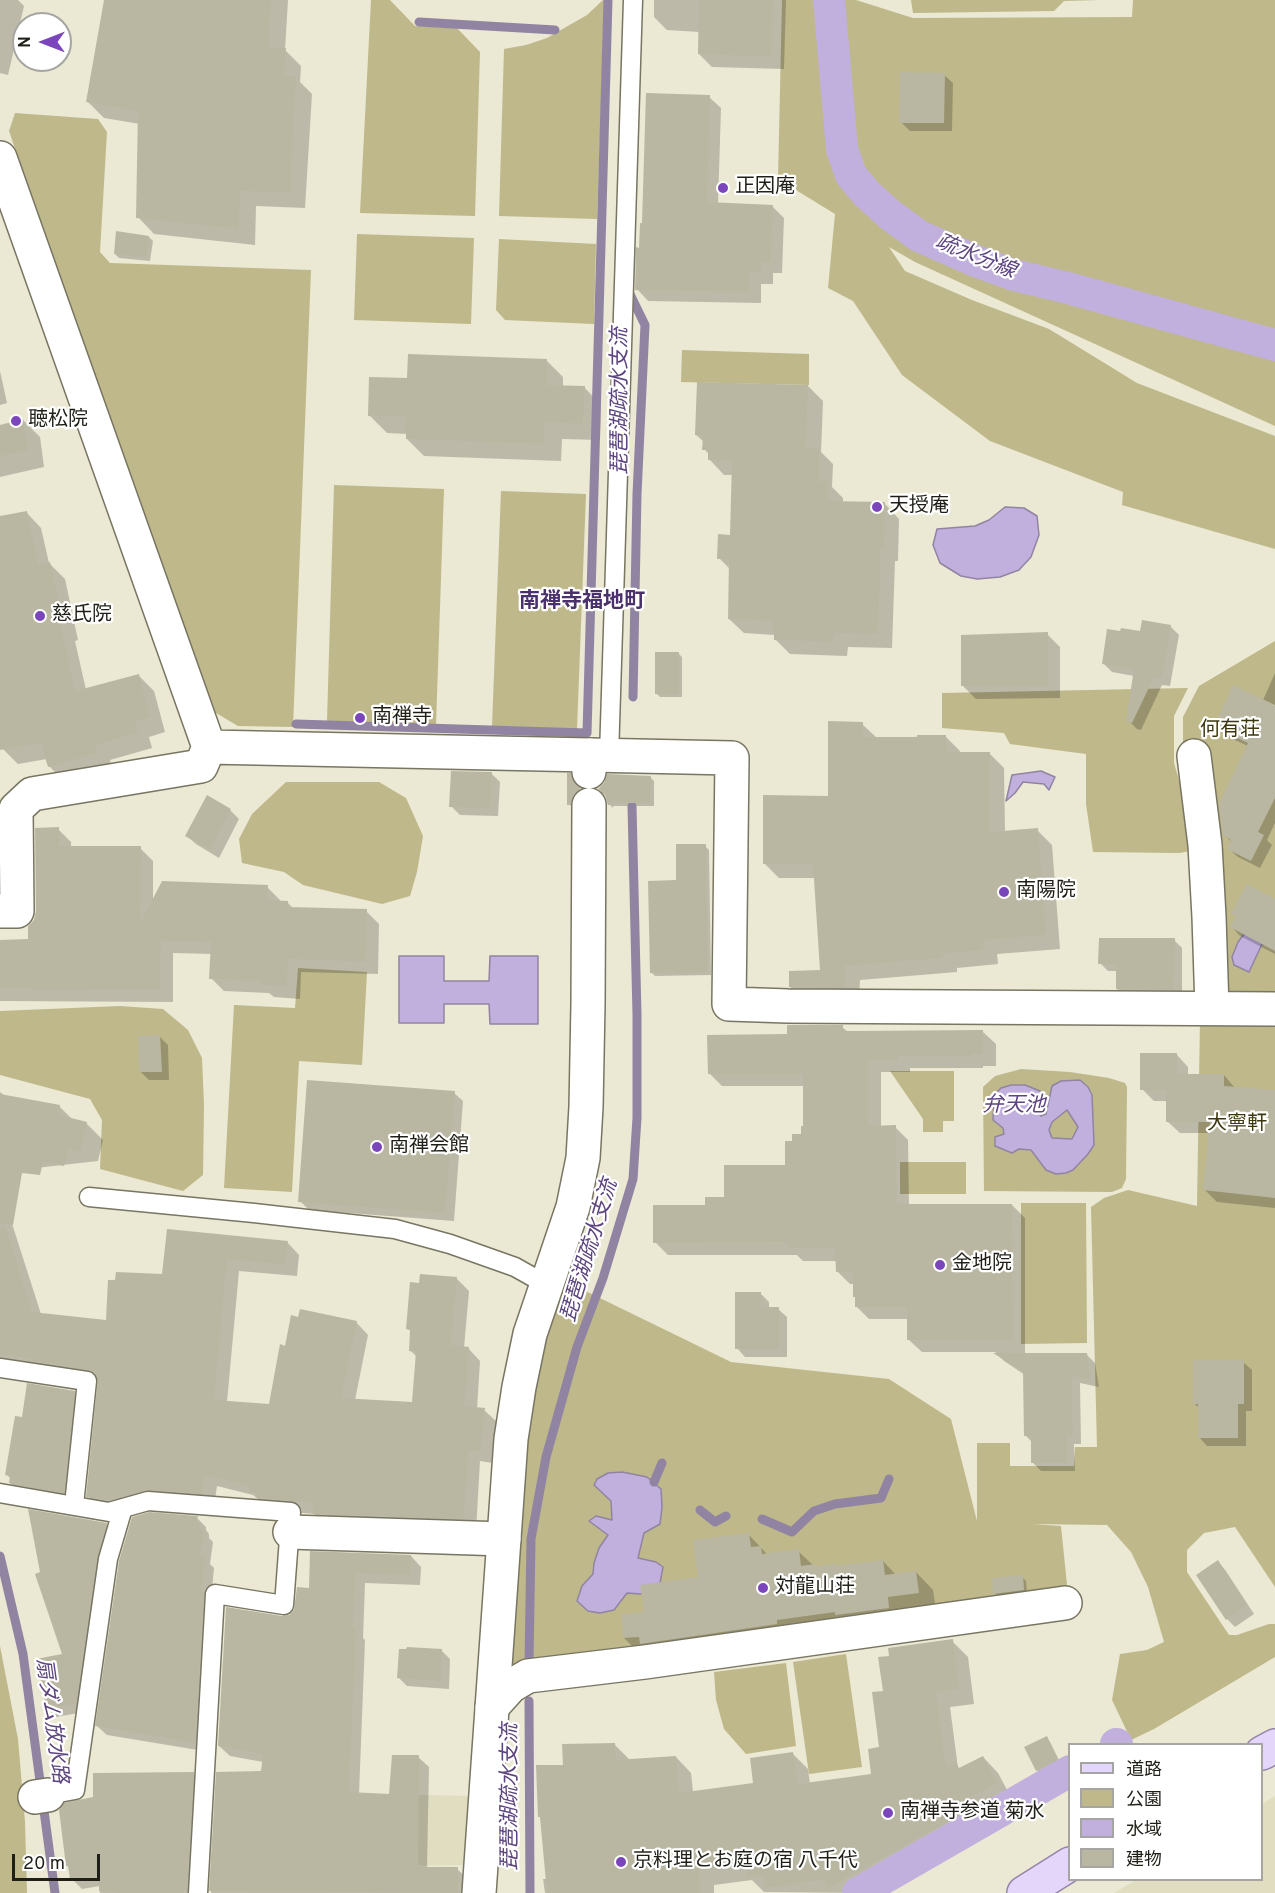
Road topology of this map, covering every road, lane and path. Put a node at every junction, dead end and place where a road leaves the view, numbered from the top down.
1 (633, 0) edge
2 (0, 158) edge
3 (209, 747) junction
4 (1194, 756) dead end
5 (596, 761) junction
6 (589, 805) dead end
7 (0, 911) edge
8 (1212, 1008) junction
9 (1275, 1009) edge
10 (89, 1197) dead end
11 (547, 1285) junction
12 (0, 1368) edge
13 (0, 1493) edge
14 (74, 1506) junction
15 (123, 1508) junction
16 (290, 1532) junction
17 (504, 1539) junction
18 (1065, 1603) dead end
19 (492, 1707) junction
20 (42, 1796) dead end
21 (1068, 1865) edge
22 (198, 1893) edge
23 (479, 1893) edge
24 (1023, 1893) edge

1 - 5 lane
2 - 3 street
3 - 5 street
3 - 7 street
4 - 8 street
5 - 8 street
6 - 11 street
8 - 9 street
10 - 11 lane
11 - 17 street
12 - 14 lane
13 - 14 lane
14 - 15 lane
15 - 16 lane
15 - 20 lane
16 - 17 street
16 - 22 lane
17 - 19 street
18 - 19 street
19 - 23 street
21 - 24 main road

